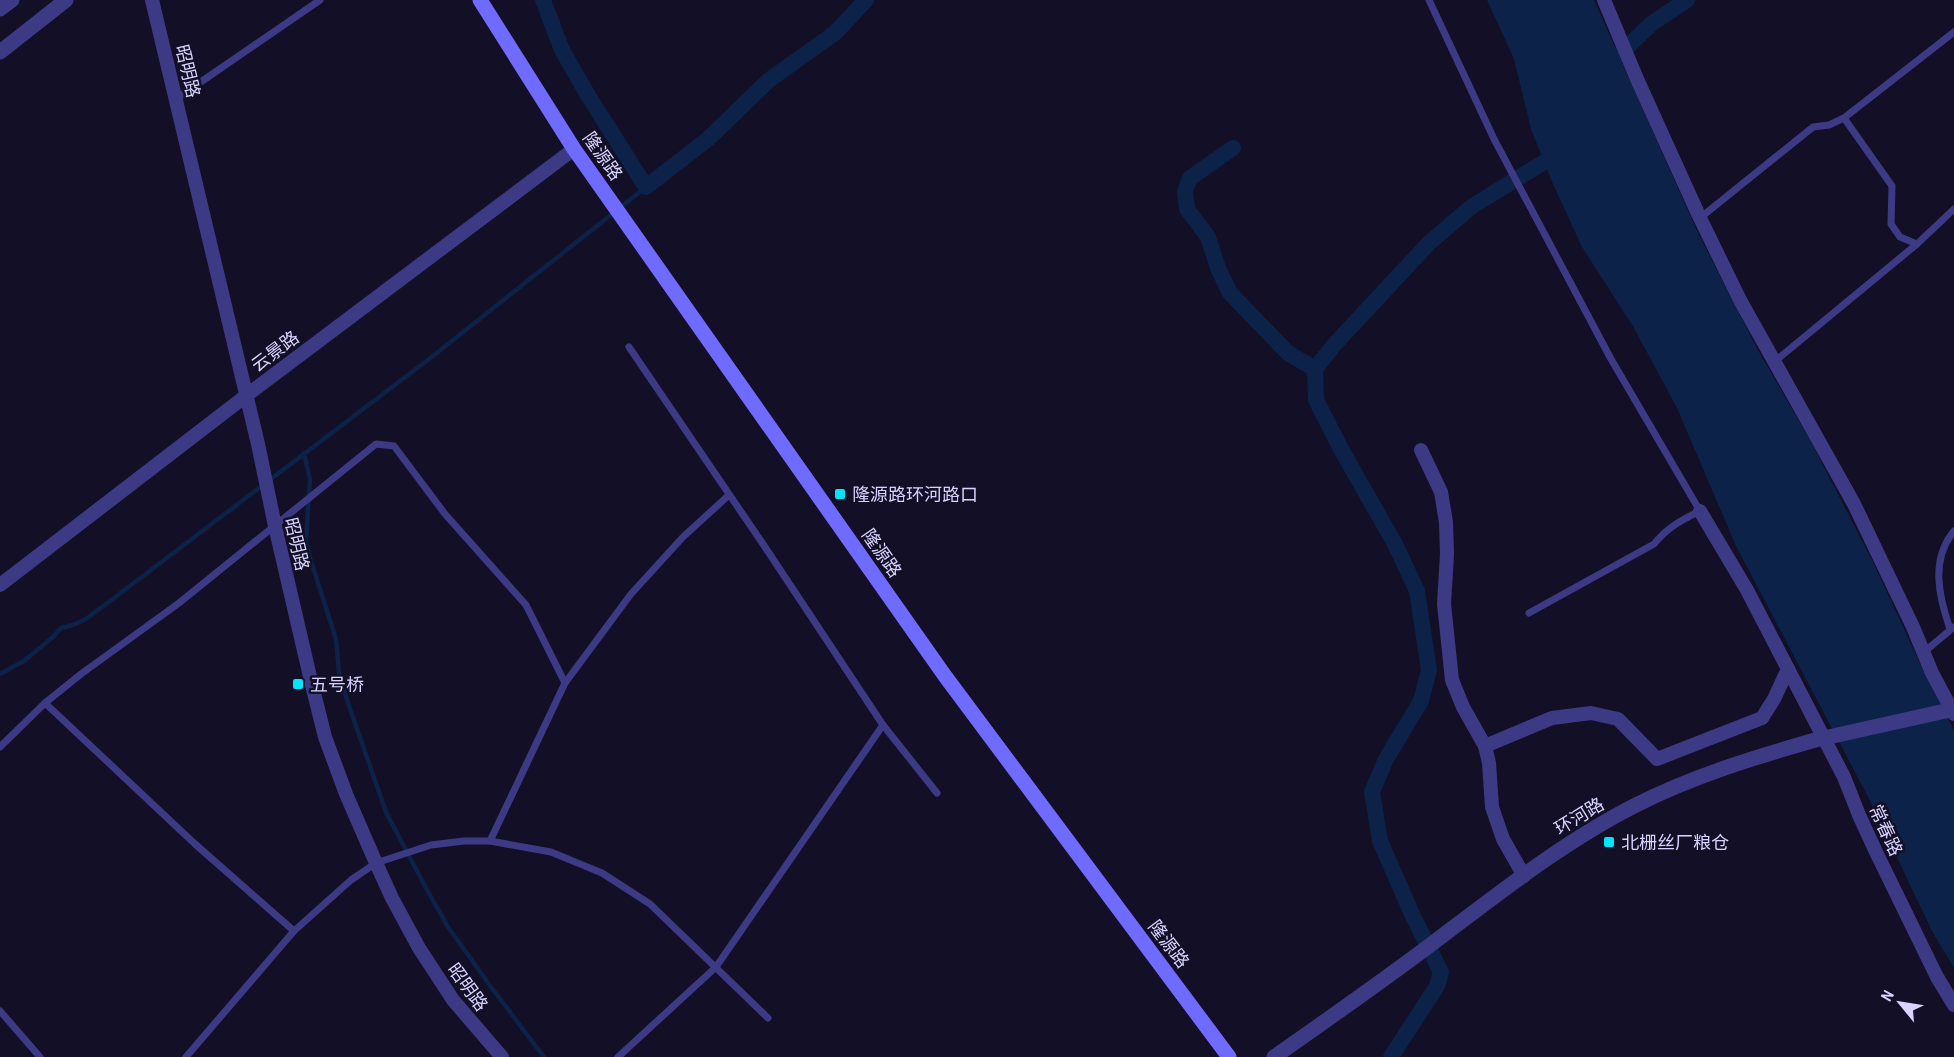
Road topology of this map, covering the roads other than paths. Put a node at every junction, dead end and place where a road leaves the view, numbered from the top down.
1 (12, 0) edge
2 (66, 0) edge
3 (152, 0) edge
4 (320, 0) edge
5 (480, 0) edge
6 (1429, 0) edge
7 (1605, 4) edge
8 (0, 9) edge
9 (1954, 32) edge
10 (0, 52) edge
11 (179, 97) dead end
12 (1844, 118) junction
13 (574, 149) junction
14 (1954, 208) edge
15 (1700, 218) junction
16 (1917, 244) junction
17 (629, 347) dead end
18 (1774, 362) junction
19 (247, 395) junction
20 (1421, 450) dead end
21 (729, 495) junction
22 (1700, 511) junction
23 (274, 526) junction
24 (1954, 531) edge
25 (0, 585) edge
26 (1529, 613) dead end
27 (1952, 628) edge
28 (1924, 652) junction
29 (1788, 669) junction
30 (565, 683) junction
31 (45, 703) junction
32 (1954, 709) edge
33 (1954, 714) edge
34 (883, 725) junction
35 (1485, 746) junction
36 (0, 747) edge
37 (937, 793) dead end
38 (489, 841) junction
39 (376, 863) junction
40 (1524, 876) junction
41 (294, 931) junction
42 (716, 967) junction
43 (1954, 1005) edge
44 (0, 1011) edge
45 (768, 1018) dead end
46 (40, 1057) edge
47 (186, 1057) edge
48 (502, 1057) edge
49 (618, 1057) edge
50 (1229, 1057) edge
51 (1274, 1057) edge

1 - 8 street
2 - 10 street
3 - 19 street, 昭明路
4 - 11 lane
5 - 13 main road, 隆源路
6 - 22 lane
7 - 15 street
9 - 12 lane
12 - 15 lane
12 - 16 lane
13 - 19 street, 云景路
13 - 50 main road, 隆源路
14 - 16 lane
15 - 18 street
16 - 18 lane
17 - 21 lane
18 - 28 street
19 - 23 street, 昭明路
19 - 25 street, 云景路
20 - 35 street
21 - 30 lane
21 - 34 lane
22 - 26 lane
22 - 29 street, 常春路
23 - 30 lane
23 - 31 lane
23 - 39 street, 昭明路
24 - 27 lane
27 - 28 lane
28 - 33 street
29 - 35 street
29 - 43 street, 常春路
30 - 38 lane
31 - 36 lane
31 - 41 lane
32 - 40 street, 环河路, bridge
34 - 37 lane
34 - 42 lane
35 - 40 street
38 - 39 lane
38 - 42 lane
39 - 41 lane
39 - 48 street, 昭明路
40 - 51 street, 环河路
41 - 47 lane
42 - 45 lane
42 - 49 lane
44 - 46 lane

